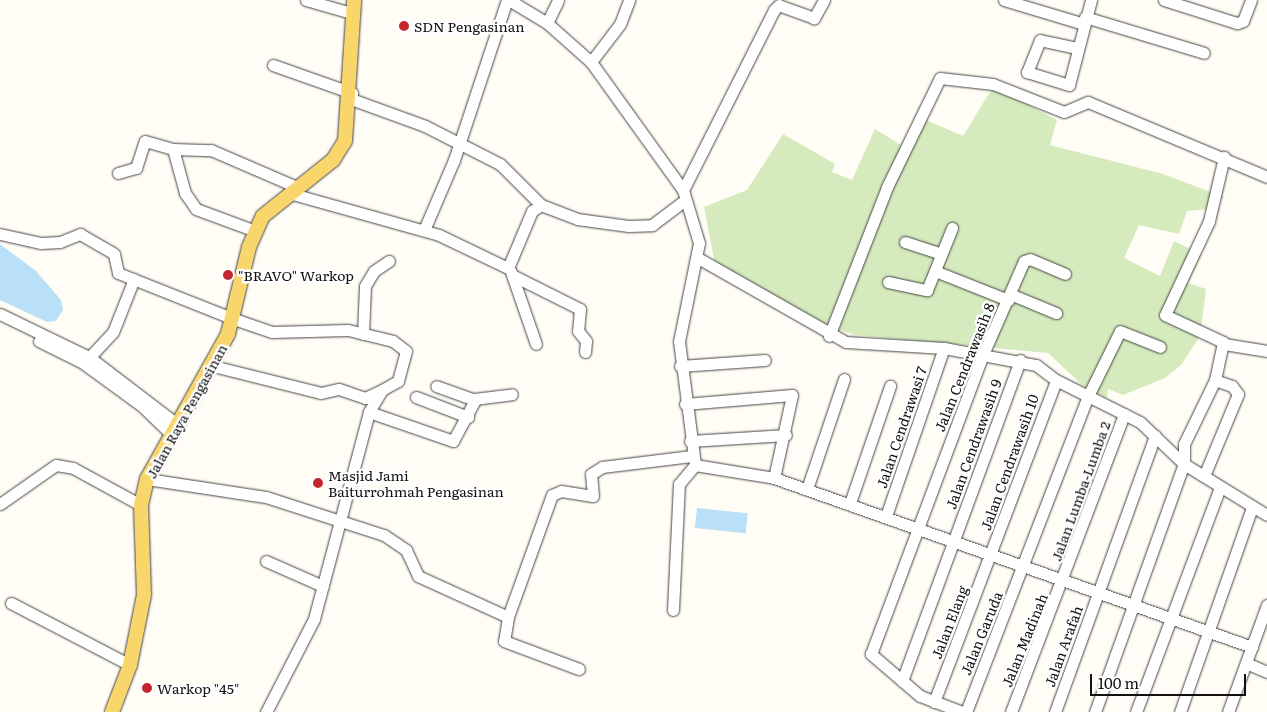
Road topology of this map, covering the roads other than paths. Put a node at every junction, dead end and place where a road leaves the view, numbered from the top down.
1 (306, 0) edge
2 (508, 0) edge
3 (558, 0) edge
4 (629, 0) edge
5 (824, 0) edge
6 (1004, 0) edge
7 (1091, 0) edge
8 (1164, 0) edge
9 (1251, 0) edge
10 (774, 3) edge
11 (352, 7) edge
12 (1084, 21) junction
13 (547, 22) junction
14 (1077, 48) junction
15 (1204, 53) dead end
16 (592, 62) junction
17 (273, 65) dead end
18 (351, 96) junction
19 (458, 147) junction
20 (173, 149) junction
21 (1224, 157) junction
22 (118, 173) dead end
23 (1267, 177) edge
24 (293, 190) junction
25 (684, 199) junction
26 (541, 205) junction
27 (952, 228) dead end
28 (424, 230) junction
29 (255, 231) junction
30 (0, 234) edge
31 (904, 242) dead end
32 (941, 254) junction
33 (698, 258) junction
34 (389, 261) dead end
35 (934, 271) junction
36 (511, 272) junction
37 (1065, 274) dead end
38 (134, 279) junction
39 (888, 282) dead end
40 (1009, 297) junction
41 (1056, 313) dead end
42 (0, 314) edge
43 (234, 319) junction
44 (0, 322) edge
45 (363, 334) junction
46 (829, 336) junction
47 (536, 344) dead end
48 (1224, 344) junction
49 (1160, 347) dead end
50 (944, 348) junction
51 (1267, 351) edge
52 (584, 352) dead end
53 (984, 352) junction
54 (86, 360) junction
55 (765, 360) dead end
56 (1020, 360) junction
57 (212, 366) junction
58 (680, 366) junction
59 (844, 379) dead end
60 (1056, 380) junction
61 (1215, 380) junction
62 (436, 386) dead end
63 (890, 386) dead end
64 (382, 390) junction
65 (512, 394) dead end
66 (1088, 396) junction
67 (416, 397) dead end
68 (474, 399) junction
69 (684, 404) junction
70 (369, 412) junction
71 (1124, 414) junction
72 (468, 416) junction
73 (174, 429) junction
74 (786, 435) junction
75 (1155, 435) junction
76 (690, 441) junction
77 (693, 460) junction
78 (1184, 464) junction
79 (1204, 476) junction
80 (774, 478) junction
81 (147, 479) junction
82 (1220, 488) junction
83 (807, 489) junction
84 (0, 504) edge
85 (850, 504) junction
86 (141, 505) junction
87 (1252, 508) junction
88 (1267, 515) edge
89 (886, 516) junction
90 (338, 518) junction
91 (917, 526) junction
92 (953, 540) junction
93 (992, 554) junction
94 (266, 561) dead end
95 (1024, 565) junction
96 (1064, 579) junction
97 (323, 586) junction
98 (1099, 591) junction
99 (11, 603) dead end
100 (1134, 603) junction
101 (1267, 606) edge
102 (673, 610) dead end
103 (508, 616) junction
104 (1170, 618) junction
105 (1209, 631) junction
106 (1252, 647) junction
107 (1246, 663) junction
108 (130, 665) junction
109 (579, 669) dead end
110 (1267, 672) edge
111 (902, 681) junction
112 (934, 702) junction
113 (112, 712) edge
114 (266, 712) edge
115 (960, 712) edge
116 (1011, 712) edge
117 (1055, 712) edge
118 (1095, 712) edge
119 (1136, 712) edge
120 (1180, 712) edge
121 (1228, 712) edge

1 - 11 street
2 - 13 street
2 - 19 street
3 - 13 street
4 - 16 street
5 - 10 street
6 - 12 street
7 - 12 street
8 - 9 street
10 - 25 street
11 - 18 main road, Jalan Raya Pengasinan
12 - 14 street
12 - 15 street
13 - 16 street
14 - 14 street
16 - 25 street
17 - 18 street
18 - 19 street
18 - 24 main road, Jalan Raya Pengasinan
19 - 26 street
19 - 28 street
20 - 22 street
20 - 24 street
20 - 29 street
21 - 23 street
21 - 46 street
21 - 48 street
24 - 28 street
24 - 29 main road, Jalan Raya Pengasinan
25 - 26 street
25 - 33 street
26 - 36 street
27 - 32 street
28 - 36 street
29 - 43 main road, Jalan Raya Pengasinan
30 - 38 street
31 - 32 street
32 - 35 street
33 - 46 street
33 - 58 street
34 - 45 street
35 - 39 street
35 - 40 street
36 - 47 street
36 - 52 street
37 - 40 street, Jalan Cendrawasih 8
38 - 43 street
38 - 54 street
40 - 41 street
40 - 53 street, Jalan Cendrawasih 8
42 - 54 street
43 - 45 street
43 - 57 main road, Jalan Raya Pengasinan
44 - 54 street
45 - 64 street
46 - 50 street
48 - 51 street
48 - 61 street
49 - 66 street, Jalan Garuda
50 - 53 street
50 - 89 street, Jalan Cendrawasi 7
53 - 56 street
53 - 91 street, Jalan Cendrawasih 8
54 - 73 street
55 - 58 street
56 - 60 street
56 - 92 street, Jalan Cendrawasih 9
57 - 64 street
57 - 73 main road, Jalan Raya Pengasinan
58 - 69 street
59 - 83 street
60 - 66 street
60 - 93 street, Jalan Cendrawasih 10
61 - 78 street
61 - 79 street
62 - 68 street
63 - 85 street
64 - 70 street
65 - 68 street
66 - 71 street
66 - 95 street, Jalan Garuda
67 - 72 street
68 - 72 street
69 - 74 street
69 - 76 street
70 - 72 street
70 - 90 street
71 - 75 street
71 - 96 street, Jalan Lumba-Lumba 2
73 - 81 main road, Jalan Raya Pengasinan
74 - 76 street
74 - 80 street
75 - 78 street
75 - 98 street, Jalan Arafah
76 - 77 street
77 - 80 street
77 - 102 street
77 - 103 street
78 - 79 street
78 - 100 street
79 - 82 street
80 - 83 street
81 - 86 main road, Jalan Raya Pengasinan
81 - 90 street
82 - 87 street
82 - 104 street
83 - 85 street
84 - 86 street
85 - 89 street
86 - 108 main road, Jalan Raya Pengasinan
87 - 88 street
87 - 105 street
89 - 91 street
90 - 97 street
90 - 103 street
91 - 92 street
91 - 111 street, Jalan Cendrawasih 8
92 - 93 street
92 - 111 street, Jalan Cendrawasih 9
93 - 95 street
93 - 112 street, Jalan Elang
94 - 97 street
95 - 96 street
95 - 115 street, Jalan Garuda
96 - 98 street
96 - 116 street, Jalan Madinah
97 - 114 street
98 - 100 street
98 - 117 street, Jalan Arafah
99 - 108 street
100 - 104 street
100 - 118 street
101 - 106 street
103 - 109 street
104 - 105 street
104 - 119 street
105 - 106 street
105 - 120 street
106 - 107 street
107 - 110 street
107 - 121 street
108 - 113 main road, Jalan Raya Pengasinan
111 - 112 street
112 - 115 street

